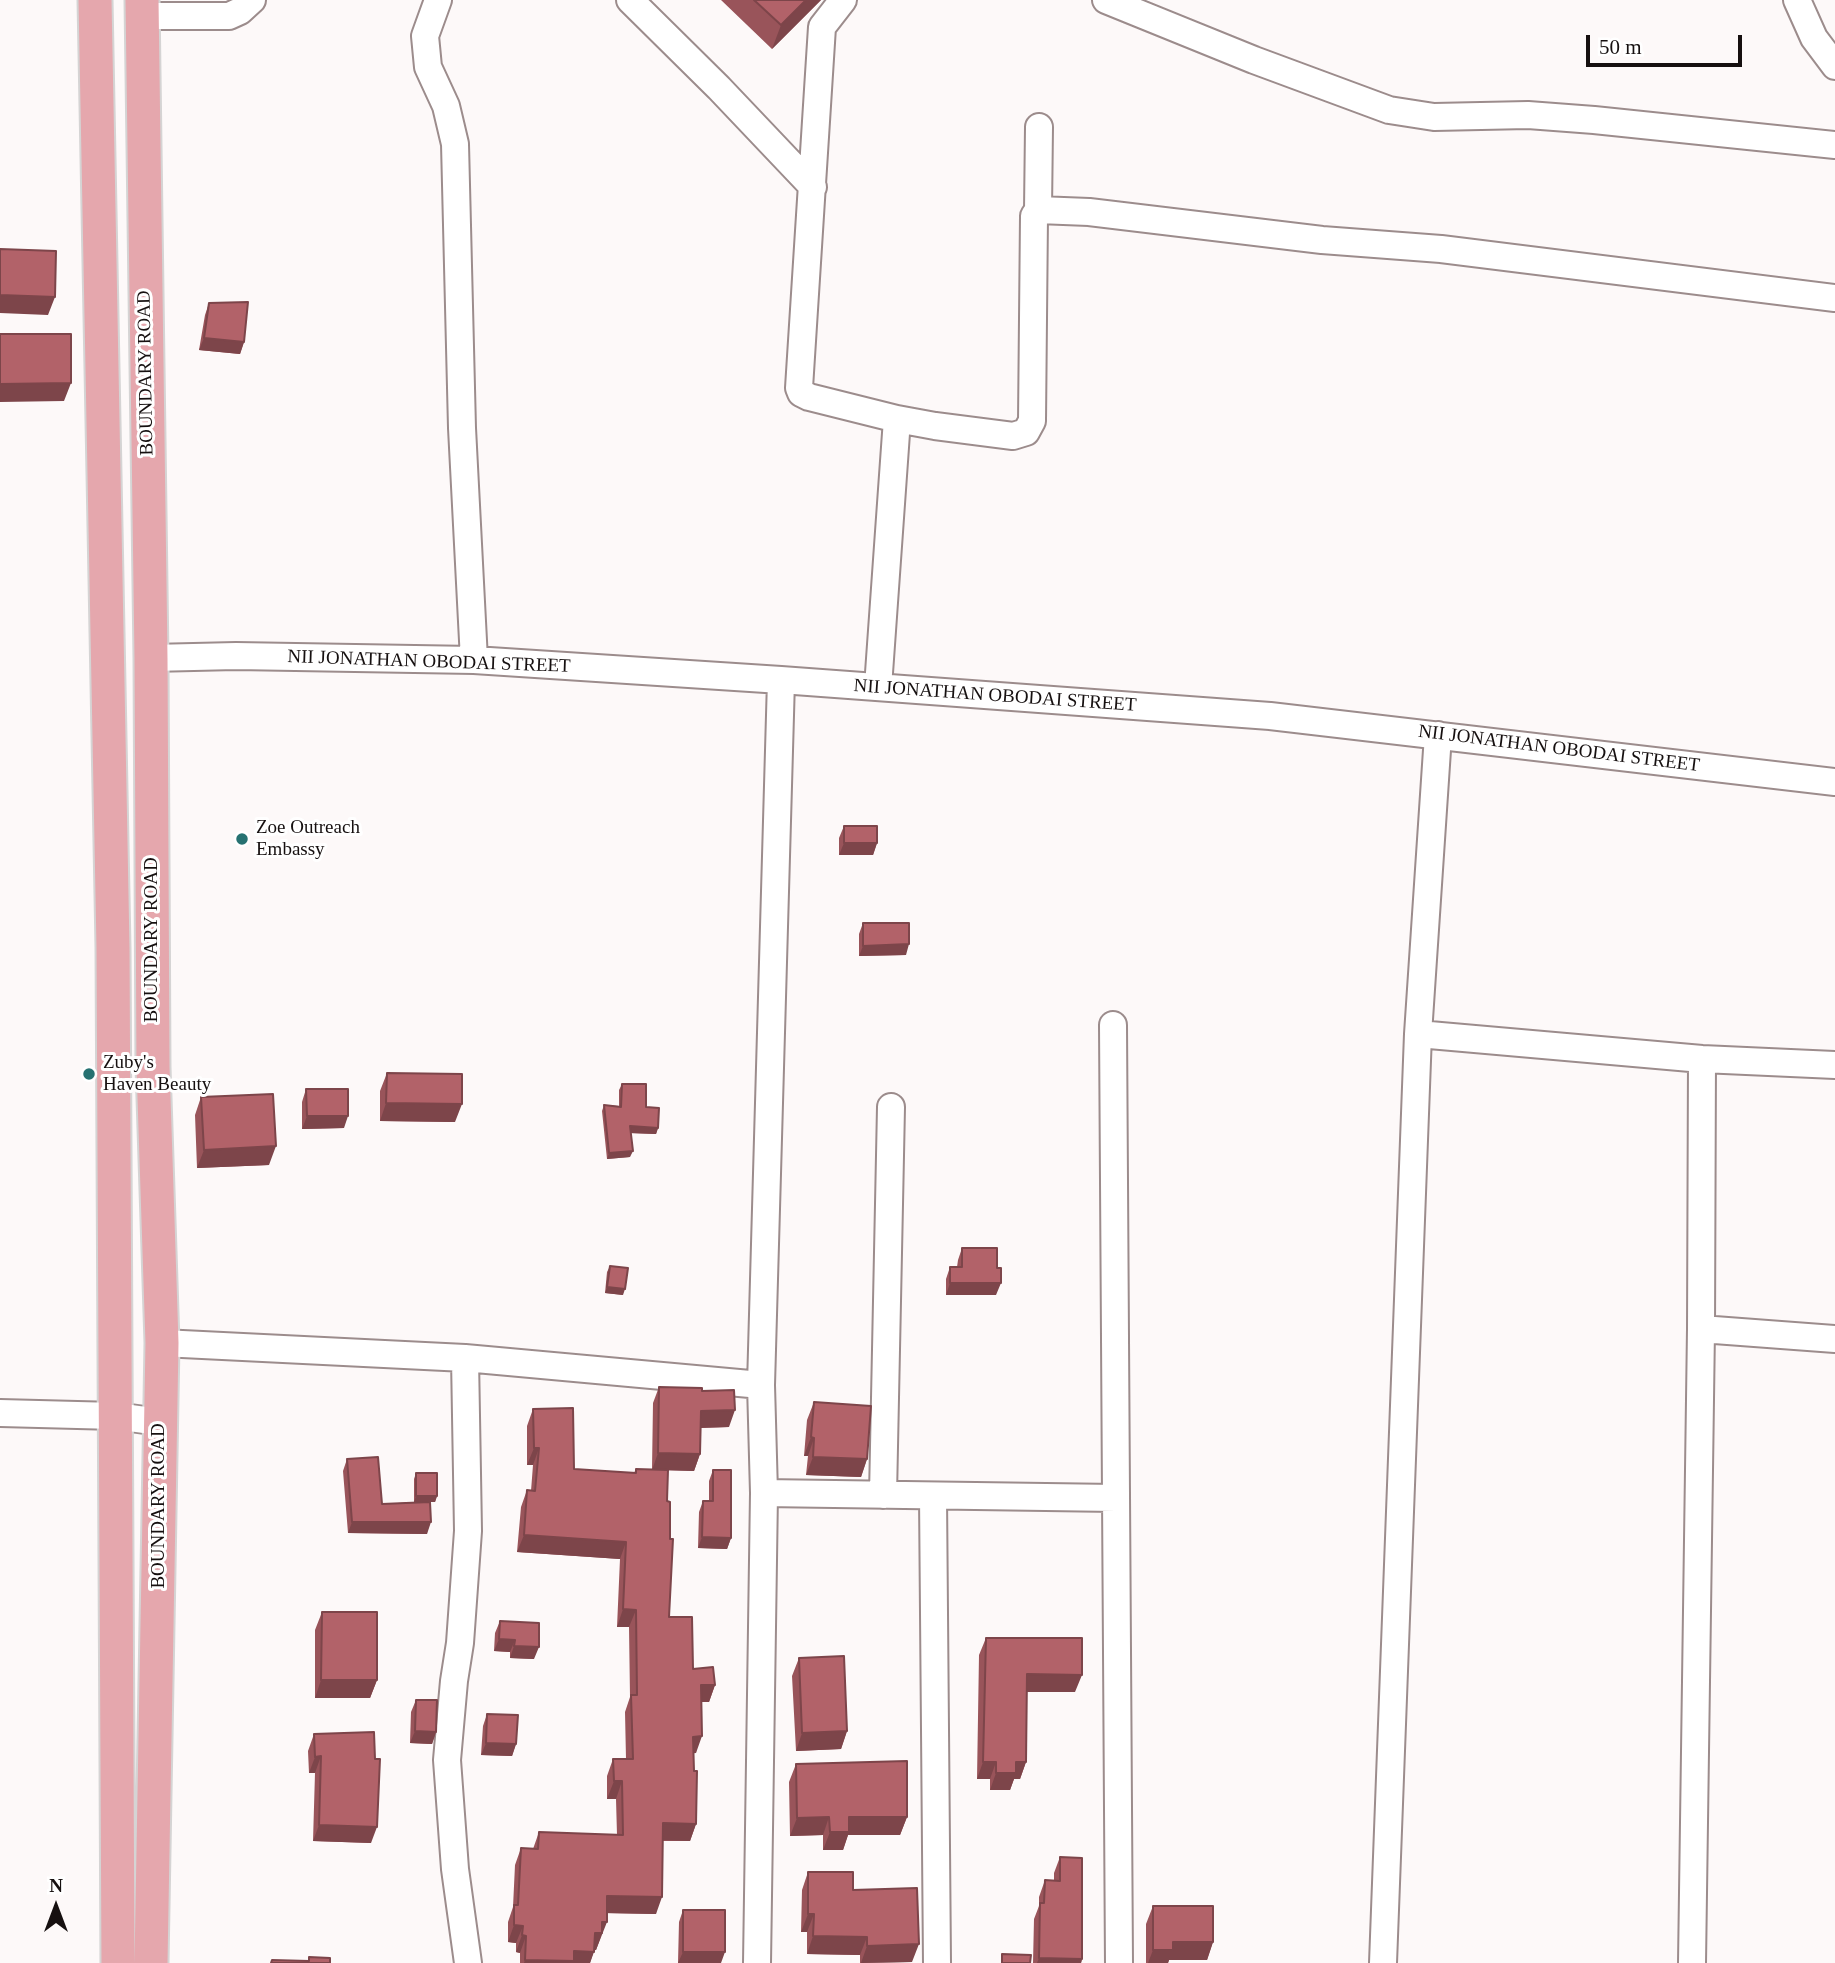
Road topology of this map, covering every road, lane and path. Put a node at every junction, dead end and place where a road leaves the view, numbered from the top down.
1 (95, 0) edge
2 (252, 0) edge
3 (438, 0) edge
4 (630, 0) edge
5 (843, 0) edge
6 (1106, 0) edge
7 (1797, 0) edge
8 (142, 8) edge
9 (1835, 66) edge
10 (1039, 127) dead end
11 (1835, 145) edge
12 (813, 187) junction
13 (1038, 210) junction
14 (1835, 298) edge
15 (897, 419) junction
16 (151, 658) junction
17 (474, 660) junction
18 (781, 680) junction
19 (878, 687) junction
20 (1438, 735) junction
21 (1835, 782) edge
22 (1113, 1026) dead end
23 (1418, 1034) junction
24 (1702, 1059) junction
25 (1835, 1065) edge
26 (891, 1107) dead end
27 (1701, 1329) junction
28 (1835, 1339) edge
29 (162, 1343) junction
30 (465, 1358) junction
31 (761, 1385) junction
32 (0, 1413) edge
33 (116, 1416) junction
34 (159, 1422) junction
35 (764, 1493) junction
36 (883, 1494) junction
37 (933, 1496) junction
38 (1116, 1498) junction
39 (118, 1963) edge
40 (151, 1963) edge
41 (468, 1963) edge
42 (757, 1963) edge
43 (937, 1963) edge
44 (1119, 1963) edge
45 (1383, 1963) edge
46 (1692, 1963) edge

1 - 33 main road, BOUNDARY ROAD
2 - 8 street
3 - 17 street
4 - 12 street
5 - 12 street
6 - 11 street
7 - 9 street
8 - 16 main road, BOUNDARY ROAD
10 - 13 street
12 - 15 street
13 - 14 street
13 - 15 street
15 - 19 street
16 - 17 street, NII JONATHAN OBODAI STREET
16 - 29 main road, BOUNDARY ROAD
17 - 18 street, NII JONATHAN OBODAI STREET
18 - 19 street, NII JONATHAN OBODAI STREET
18 - 31 street
19 - 20 street, NII JONATHAN OBODAI STREET
20 - 21 street, NII JONATHAN OBODAI STREET
20 - 23 street
22 - 38 street
23 - 24 street
23 - 45 street
24 - 25 street
24 - 27 street
26 - 36 street
27 - 28 street
27 - 46 street
29 - 30 street
29 - 34 main road, BOUNDARY ROAD
30 - 31 street
30 - 41 street
31 - 35 street
32 - 33 street
33 - 34 street
33 - 39 main road, BOUNDARY ROAD
34 - 40 main road, BOUNDARY ROAD
35 - 36 street
35 - 42 street
36 - 37 street
37 - 38 street
37 - 43 street
38 - 44 street

